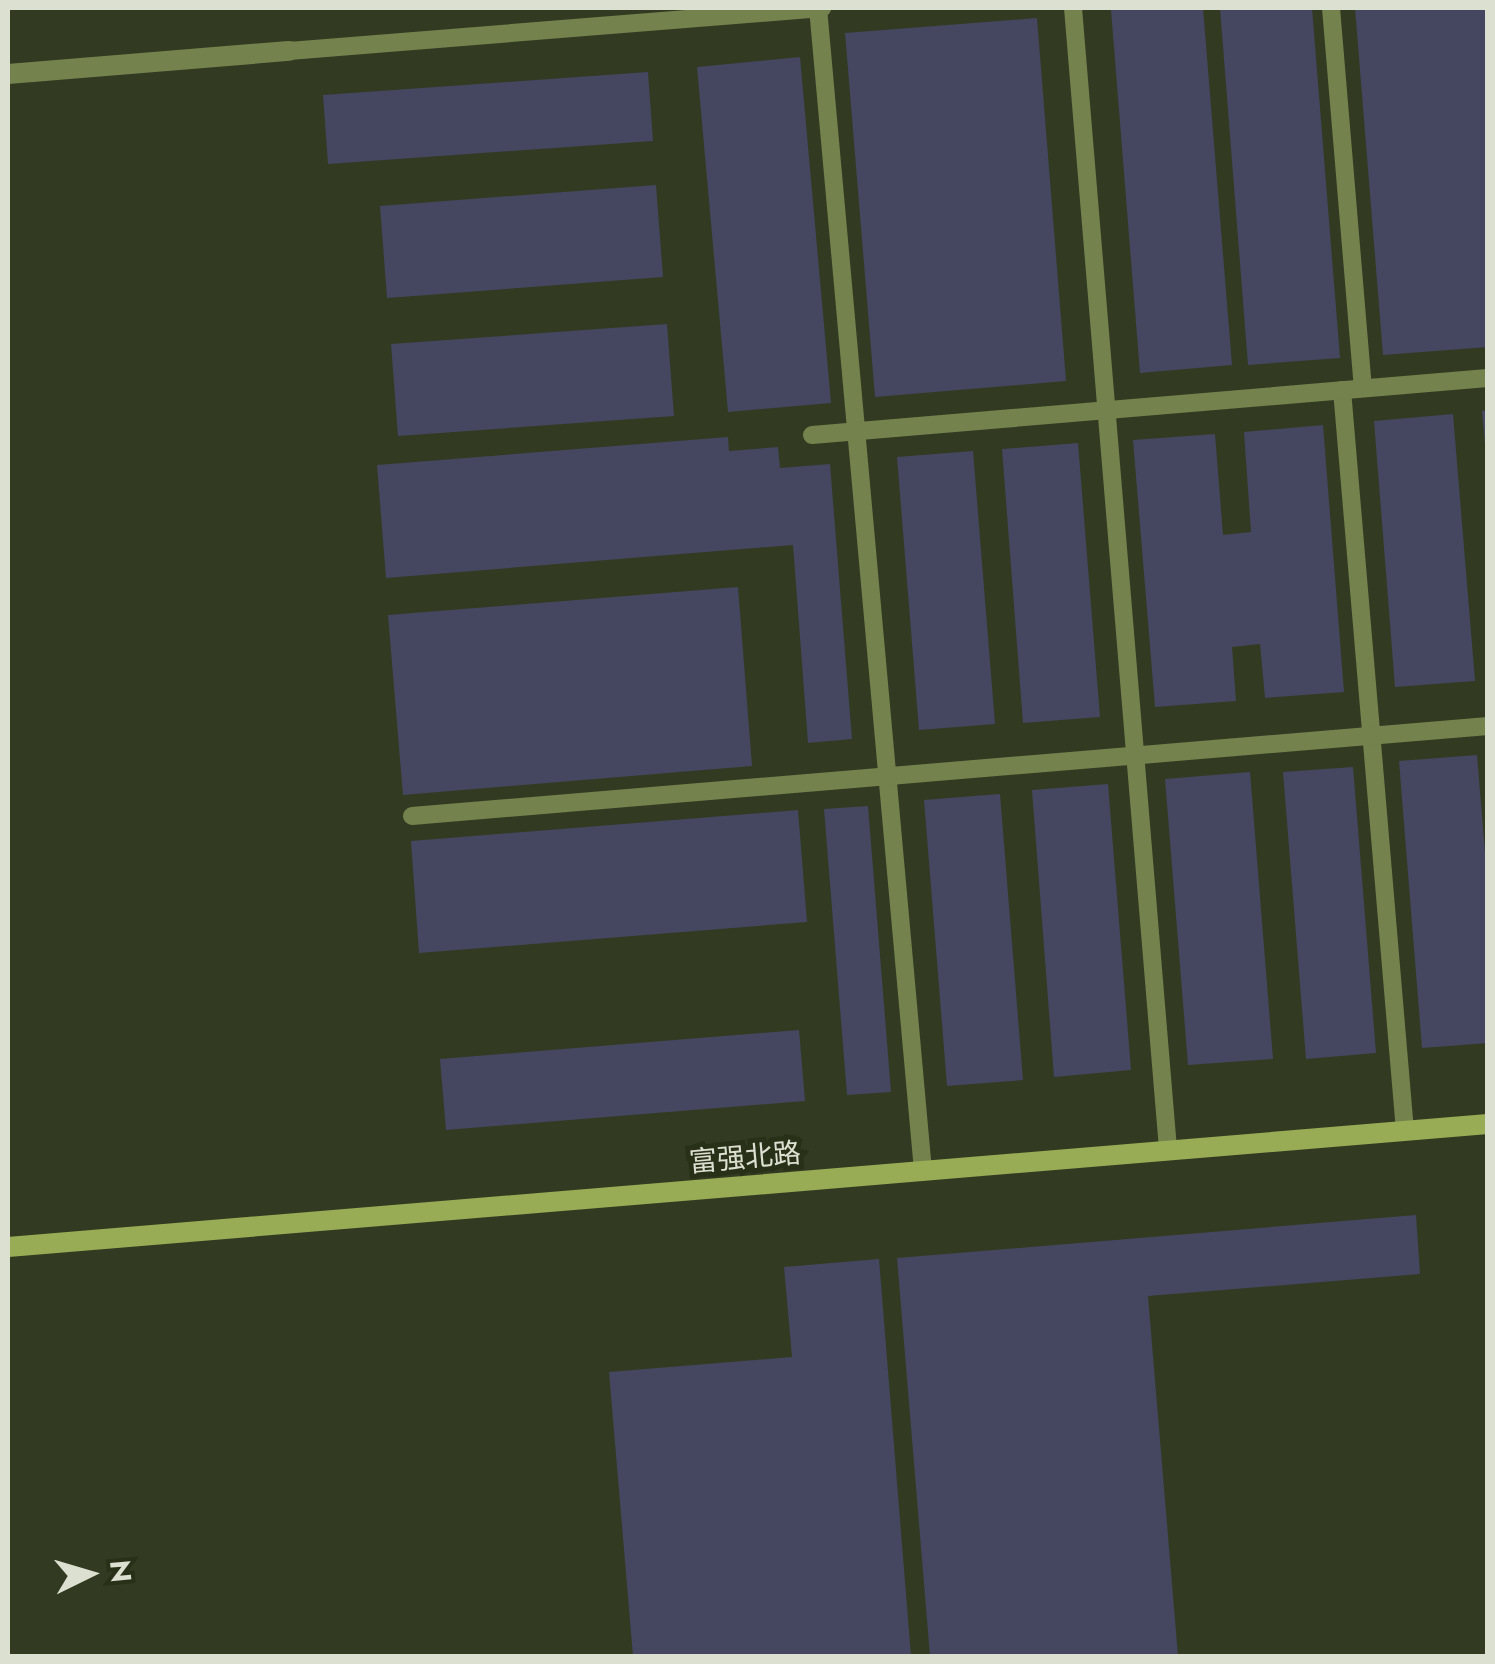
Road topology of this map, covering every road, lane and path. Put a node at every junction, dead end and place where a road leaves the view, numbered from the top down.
1 (819, 8) edge
2 (1073, 8) edge
3 (1331, 8) edge
4 (289, 51) joint
5 (8, 74) edge
6 (1488, 378) edge
7 (1363, 388) junction
8 (1342, 390) junction
9 (1106, 410) junction
10 (856, 432) junction
11 (812, 435) dead end
12 (1488, 726) edge
13 (1372, 736) junction
14 (1135, 756) junction
15 (887, 776) junction
16 (412, 816) dead end
17 (1488, 1124) edge
18 (1405, 1131) junction
19 (1168, 1150) junction
20 (923, 1170) junction
21 (8, 1246) edge

1 - 4 lane
1 - 10 lane
2 - 9 lane
3 - 7 lane
4 - 5 street
6 - 7 lane
7 - 8 lane
8 - 9 lane
8 - 13 lane
9 - 10 lane
9 - 14 lane
10 - 11 lane
10 - 15 lane
12 - 13 lane
13 - 14 lane
13 - 18 lane
14 - 15 lane
14 - 19 lane
15 - 16 lane
15 - 20 lane
17 - 18 street, 富强北路
18 - 19 street, 富强北路
19 - 20 street, 富强北路
20 - 21 street, 富强北路

